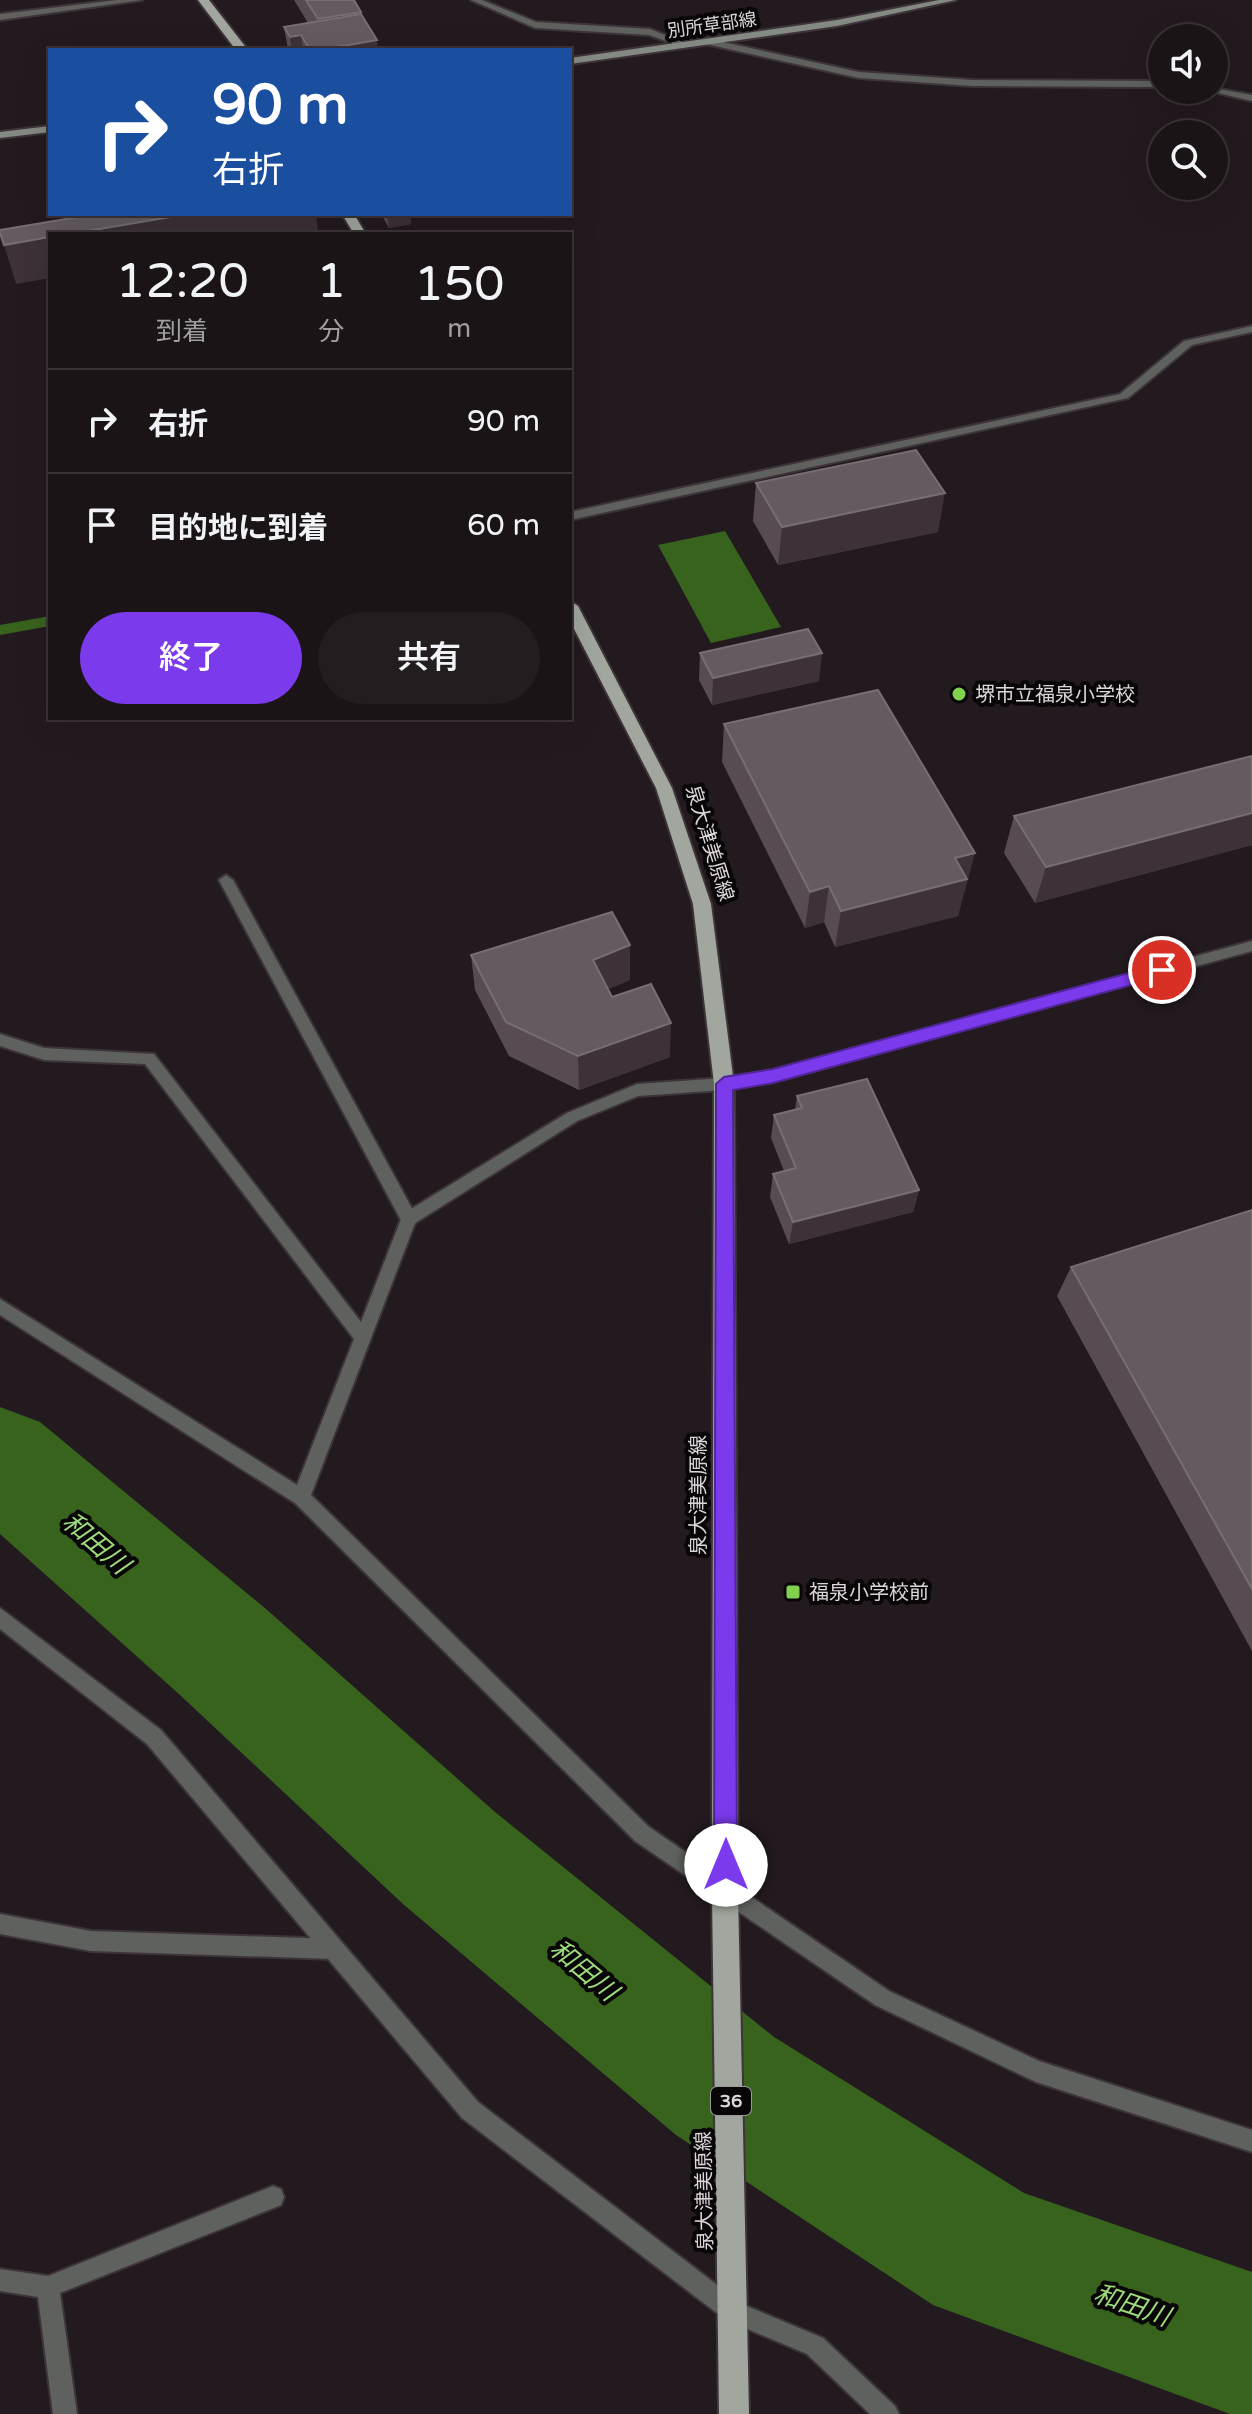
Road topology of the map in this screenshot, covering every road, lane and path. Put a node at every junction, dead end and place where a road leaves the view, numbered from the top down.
1 (138, 0) edge
2 (203, 0) edge
3 (475, 0) edge
4 (952, 0) edge
5 (0, 17) edge
6 (709, 42) junction
7 (686, 45) junction
8 (240, 48) edge
9 (572, 61) edge
10 (1148, 84) edge
11 (1228, 93) edge
12 (1252, 98) edge
13 (48, 129) edge
14 (0, 135) edge
15 (1252, 329) edge
16 (572, 516) edge
17 (572, 610) edge
18 (226, 880) dead end
19 (1252, 946) edge
20 (0, 1040) edge
21 (724, 1084) junction
22 (409, 1219) junction
23 (0, 1306) edge
24 (363, 1338) junction
25 (301, 1497) junction
26 (0, 1617) edge
27 (725, 1893) junction
28 (0, 1924) edge
29 (334, 1949) junction
30 (1252, 2141) edge
31 (273, 2197) dead end
32 (0, 2280) edge
33 (48, 2287) junction
34 (734, 2312) junction
35 (65, 2414) edge
36 (734, 2414) edge
37 (887, 2414) edge

1 - 5 street
2 - 8 main road
3 - 7 street
4 - 6 main road, 別所草部線
6 - 7 main road, 別所草部線
6 - 10 street
7 - 9 main road, 別所草部線
11 - 12 street
13 - 14 main road
15 - 16 street
17 - 21 main road, 泉大津美原線 / 36
18 - 22 street
19 - 21 street
20 - 24 street
21 - 22 street
21 - 27 main road, 泉大津美原線 / 36
22 - 24 street
23 - 25 street
24 - 25 street
25 - 27 street
26 - 29 street
27 - 30 street
27 - 34 main road, 泉大津美原線 / 36
28 - 29 street
29 - 34 street
31 - 33 street
32 - 33 street
33 - 35 street
34 - 36 main road, 泉大津美原線 / 36
34 - 37 street

